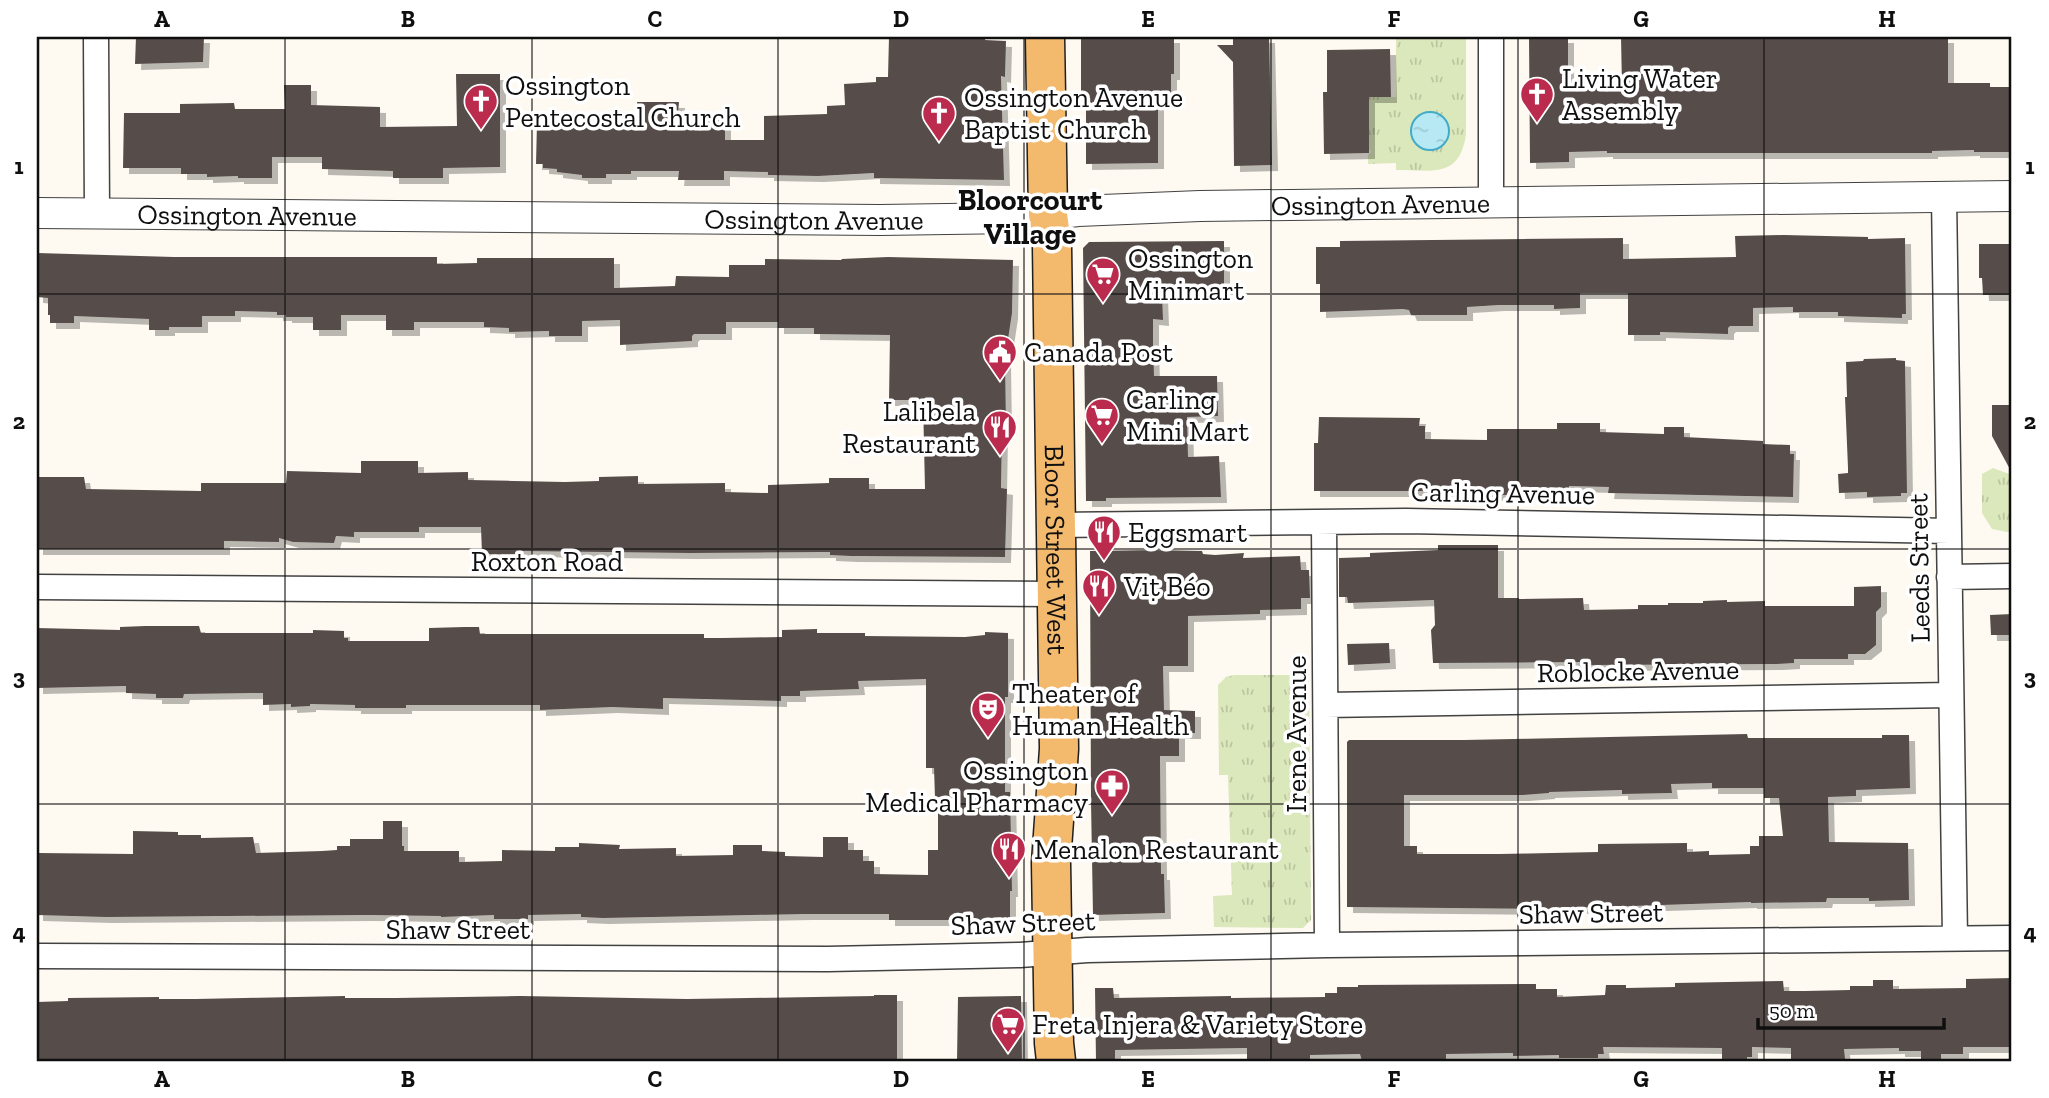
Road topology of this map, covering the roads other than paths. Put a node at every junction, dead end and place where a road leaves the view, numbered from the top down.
1 (96, 37) edge
2 (1045, 37) edge
3 (1491, 37) edge
4 (1944, 196) junction
5 (2012, 196) edge
6 (1491, 202) junction
7 (37, 213) edge
8 (97, 214) junction
9 (1048, 215) junction
10 (1324, 523) junction
11 (1056, 526) junction
12 (1949, 531) junction
13 (2012, 576) edge
14 (1949, 577) junction
15 (37, 587) edge
16 (1056, 594) junction
17 (1951, 695) junction
18 (1326, 705) junction
19 (1955, 938) junction
20 (2012, 938) edge
21 (1327, 945) junction
22 (1052, 952) junction
23 (37, 956) edge
24 (1056, 1061) edge

1 - 8 street
2 - 9 main road, Bloor Street West
3 - 6 street
4 - 5 street, Ossington Avenue
4 - 6 street, Ossington Avenue
4 - 12 street, Leeds Street
6 - 9 street, Ossington Avenue
7 - 8 street, Ossington Avenue
8 - 9 street, Ossington Avenue
9 - 11 main road, Bloor Street West
10 - 11 street, Carling Avenue
10 - 12 street, Carling Avenue
10 - 18 street, Irene Avenue
11 - 16 main road, Bloor Street West
12 - 14 street, Leeds Street
13 - 14 street
14 - 17 street, Leeds Street
15 - 16 street, Roxton Road
16 - 22 main road, Bloor Street West
17 - 18 street, Roblocke Avenue
17 - 19 street, Leeds Street
18 - 21 street, Irene Avenue
19 - 20 street, Shaw Street
19 - 21 street, Shaw Street
21 - 22 street, Shaw Street
22 - 23 street, Shaw Street
22 - 24 main road, Bloor Street West

